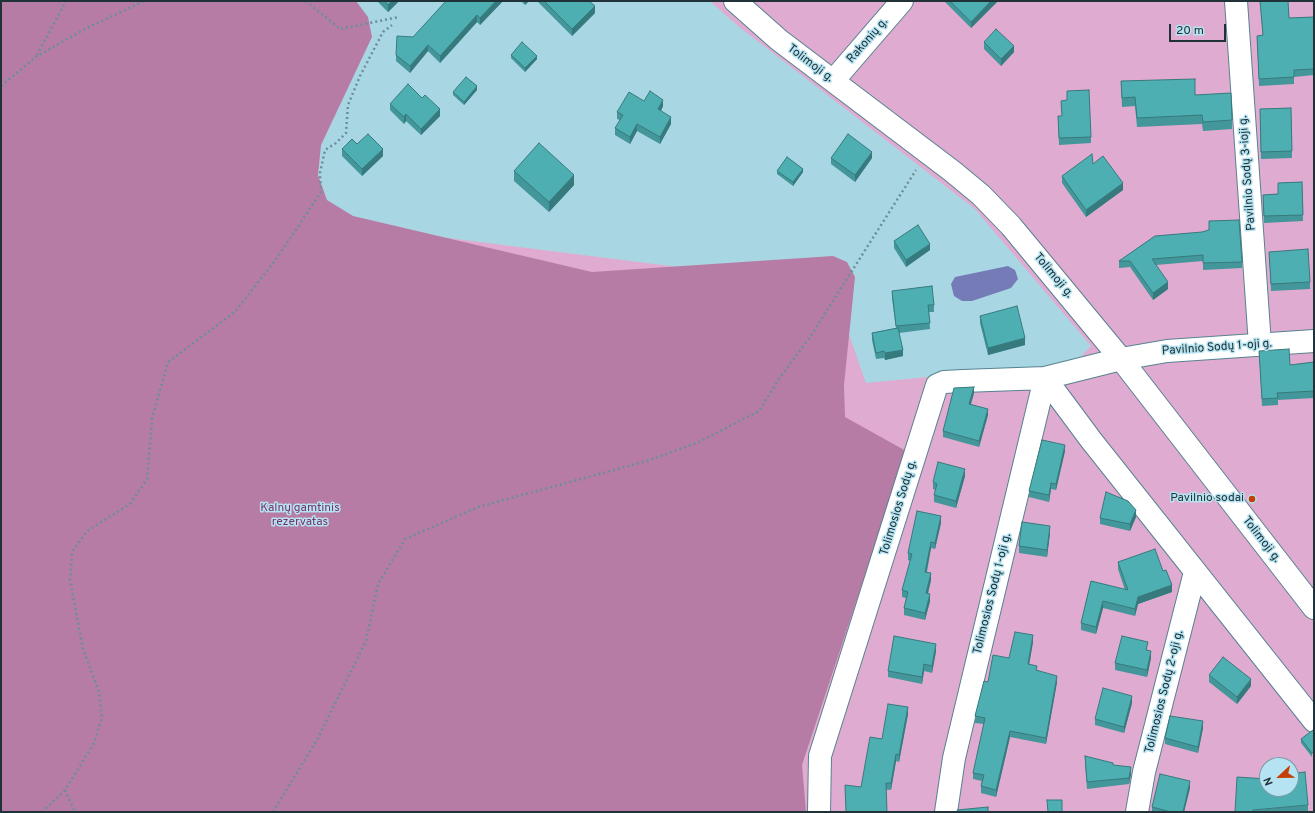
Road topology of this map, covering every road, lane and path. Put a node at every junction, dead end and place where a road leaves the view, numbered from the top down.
1 (66, 1) edge
2 (144, 1) edge
3 (306, 1) edge
4 (735, 1) edge
5 (902, 1) edge
6 (1236, 1) edge
7 (399, 17) dead end
8 (392, 25) dead end
9 (37, 56) junction
10 (833, 81) junction
11 (1, 86) edge
12 (928, 152) junction
13 (1314, 341) edge
14 (1260, 345) junction
15 (1121, 359) junction
16 (1045, 378) junction
17 (1195, 572) junction
18 (1314, 608) edge
19 (1314, 721) edge
20 (65, 790) junction
21 (42, 812) edge
22 (75, 812) edge
23 (273, 812) edge
24 (819, 812) edge
25 (946, 812) edge
26 (1137, 812) edge

1 - 9 path
2 - 9 path
3 - 7 path
4 - 10 street, Tolimoji g.
5 - 10 street, Rakonių g.
6 - 14 street, Pavilnio Sodų 3-ioji g.
8 - 20 path
9 - 11 path
10 - 12 street, Tolimoji g.
12 - 15 street, Tolimoji g.
12 - 23 path
13 - 14 street, Pavilnio Sodų 1-oji g.
14 - 15 street, Pavilnio Sodų 1-oji g.
15 - 16 street, Tolimosios Sodų g.
15 - 18 street, Tolimoji g.
16 - 17 street
16 - 24 street, Tolimosios Sodų g.
16 - 25 street, Tolimosios Sodų 1-oji g.
17 - 19 street
17 - 26 street, Tolimosios Sodų 2-oji g.
20 - 21 path
20 - 22 path

